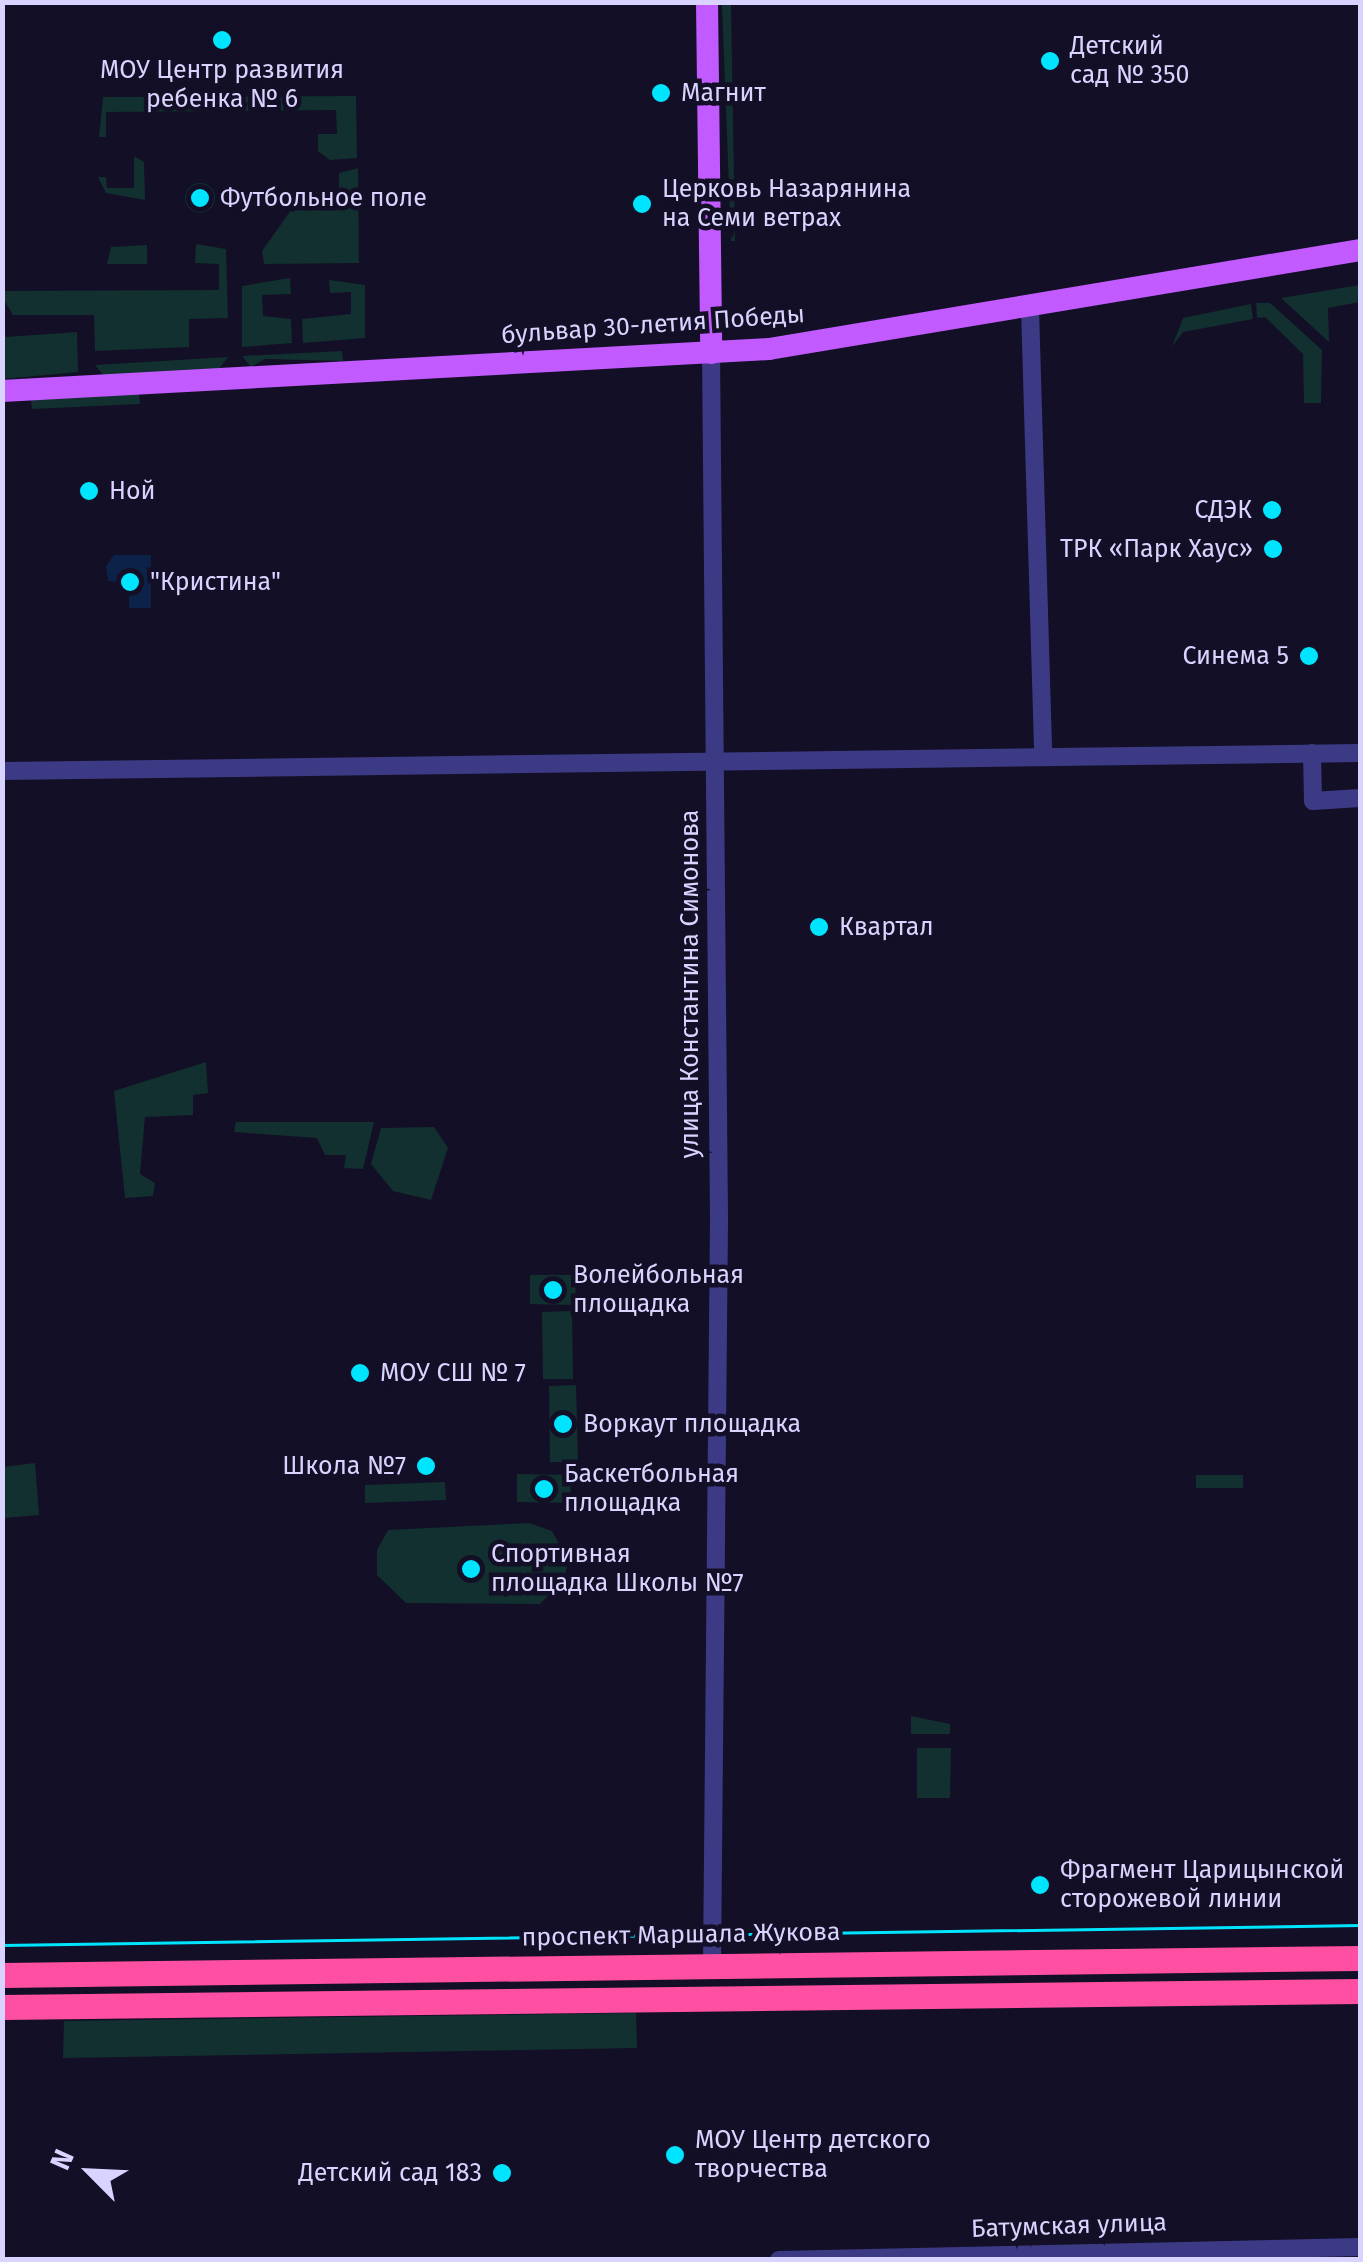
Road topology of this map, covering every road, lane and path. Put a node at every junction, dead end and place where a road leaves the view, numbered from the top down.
1 (707, 2) edge
2 (1360, 250) edge
3 (1030, 309) junction
4 (711, 352) junction
5 (2, 392) edge
6 (1312, 753) junction
7 (1360, 753) edge
8 (1044, 756) junction
9 (716, 762) junction
10 (2, 771) edge
11 (1360, 798) edge
12 (1360, 1958) edge
13 (712, 1965) junction
14 (2, 1975) edge
15 (1360, 1991) edge
16 (2, 2006) edge
17 (1360, 2247) edge
18 (1162, 2254) edge
19 (779, 2260) edge

1 - 4 main road, улица Константина Симонова
2 - 3 main road, бульвар 30-летия Победы
3 - 4 main road, бульвар 30-летия Победы
3 - 8 street
4 - 5 main road, бульвар 30-летия Победы
4 - 9 street, улица Константина Симонова
6 - 7 street
6 - 8 street
6 - 11 street
8 - 9 street
9 - 10 street
9 - 13 street, улица Константина Симонова
12 - 13 highway, проспект Маршала Жукова
13 - 14 highway, проспект Маршала Жукова
15 - 16 highway
17 - 18 street, Батумская улица
18 - 19 street, Батумская улица

